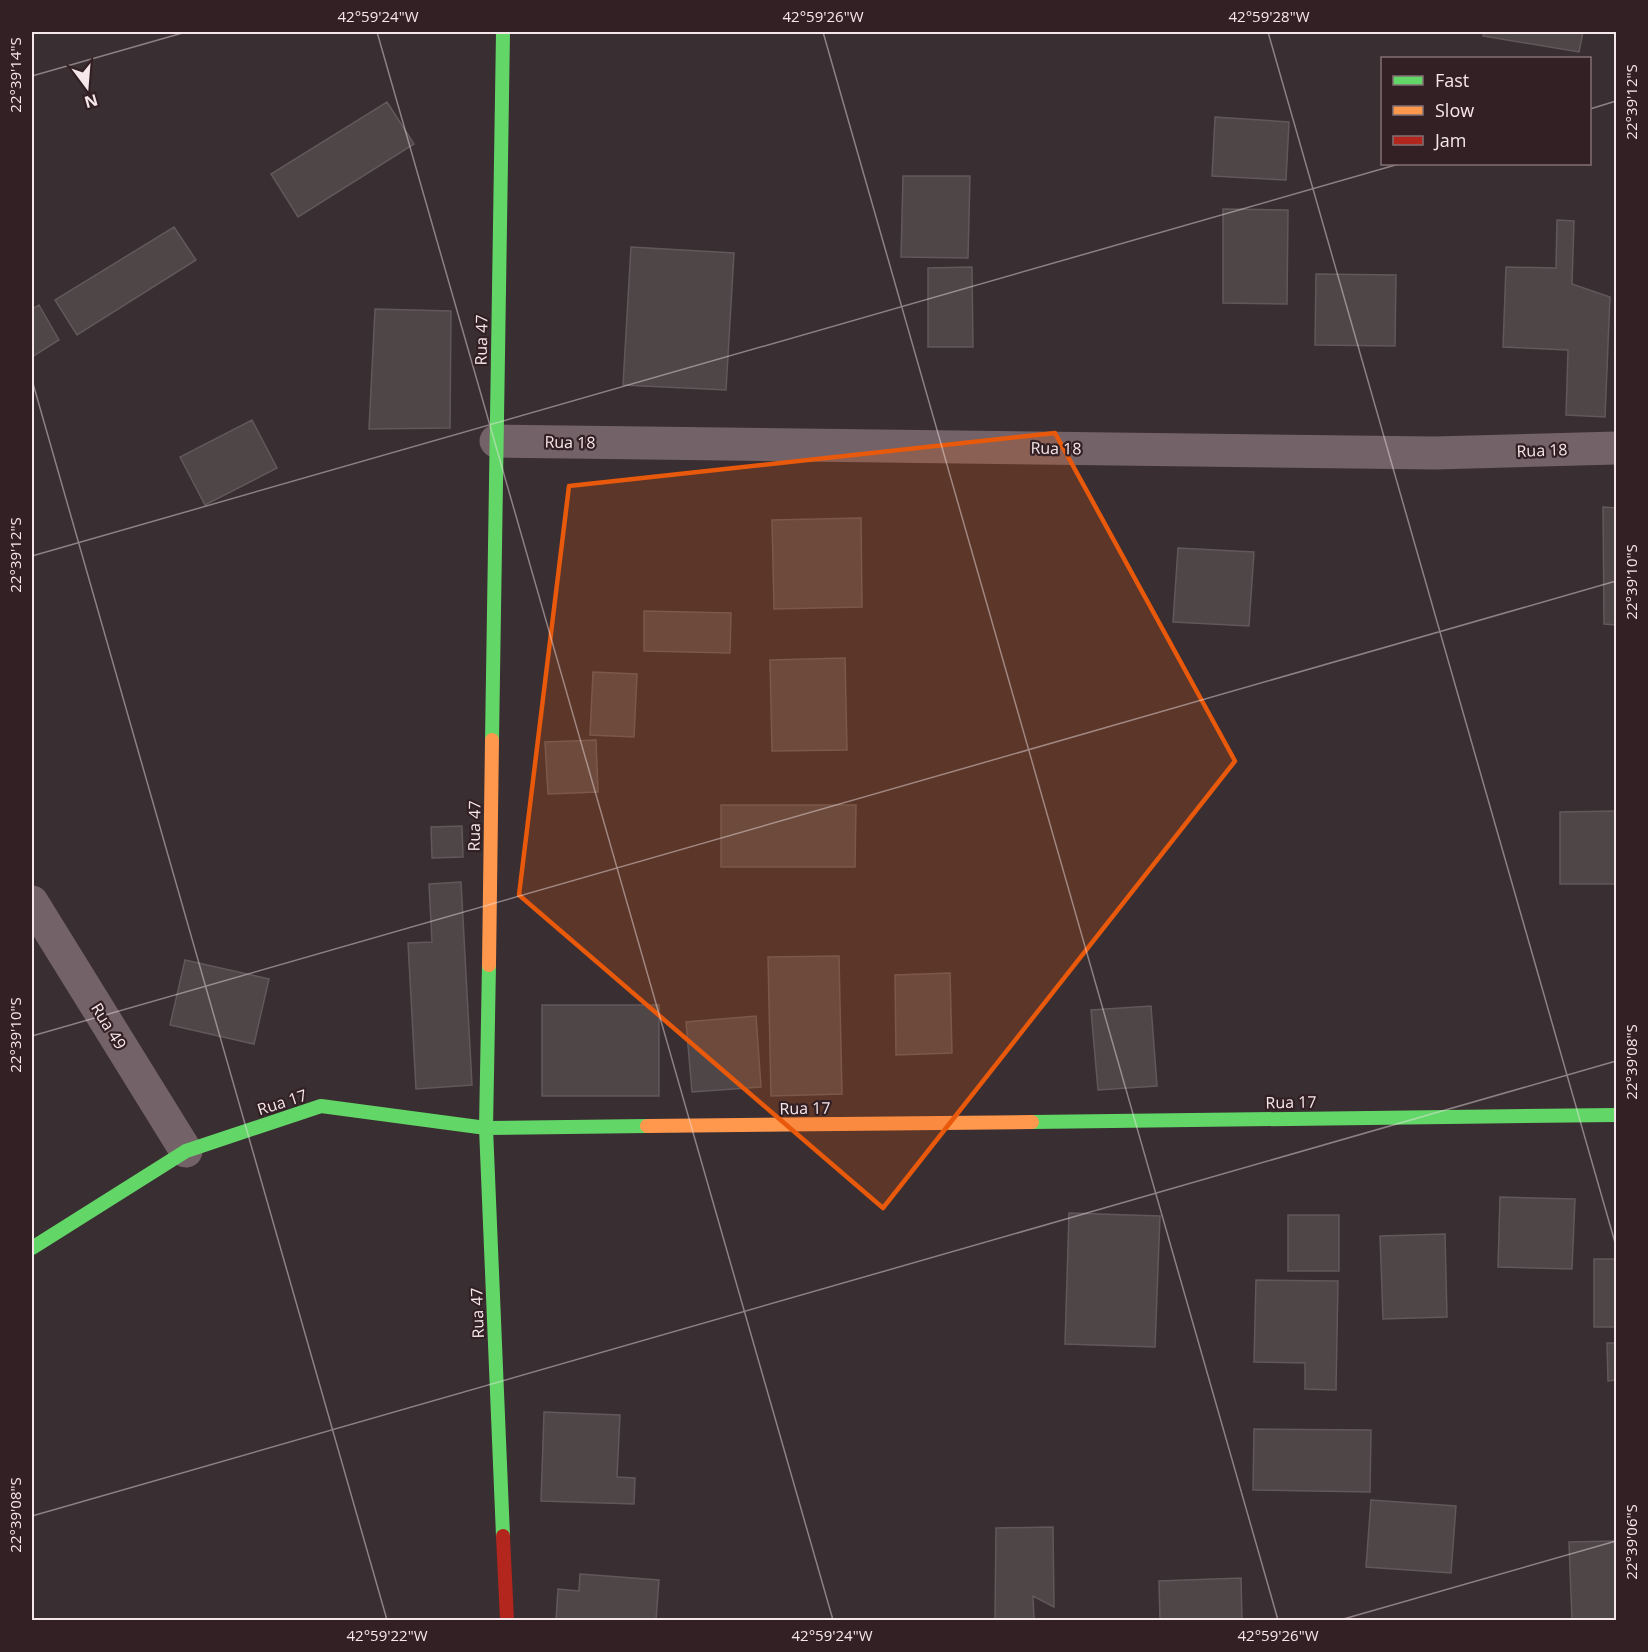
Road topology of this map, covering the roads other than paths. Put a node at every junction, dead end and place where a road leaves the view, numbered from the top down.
1 (504, 32) edge
2 (496, 441) junction
3 (1617, 448) edge
4 (32, 902) edge
5 (1617, 1115) edge
6 (486, 1128) junction
7 (186, 1151) junction
8 (32, 1248) edge
9 (507, 1620) edge

1 - 2 street, Rua 47
2 - 3 street, Rua 18
2 - 6 street, Rua 47
4 - 7 street, Rua 49
5 - 6 street, Rua 17
6 - 7 street, Rua 17
6 - 9 street, Rua 47
7 - 8 street, Rua 17

